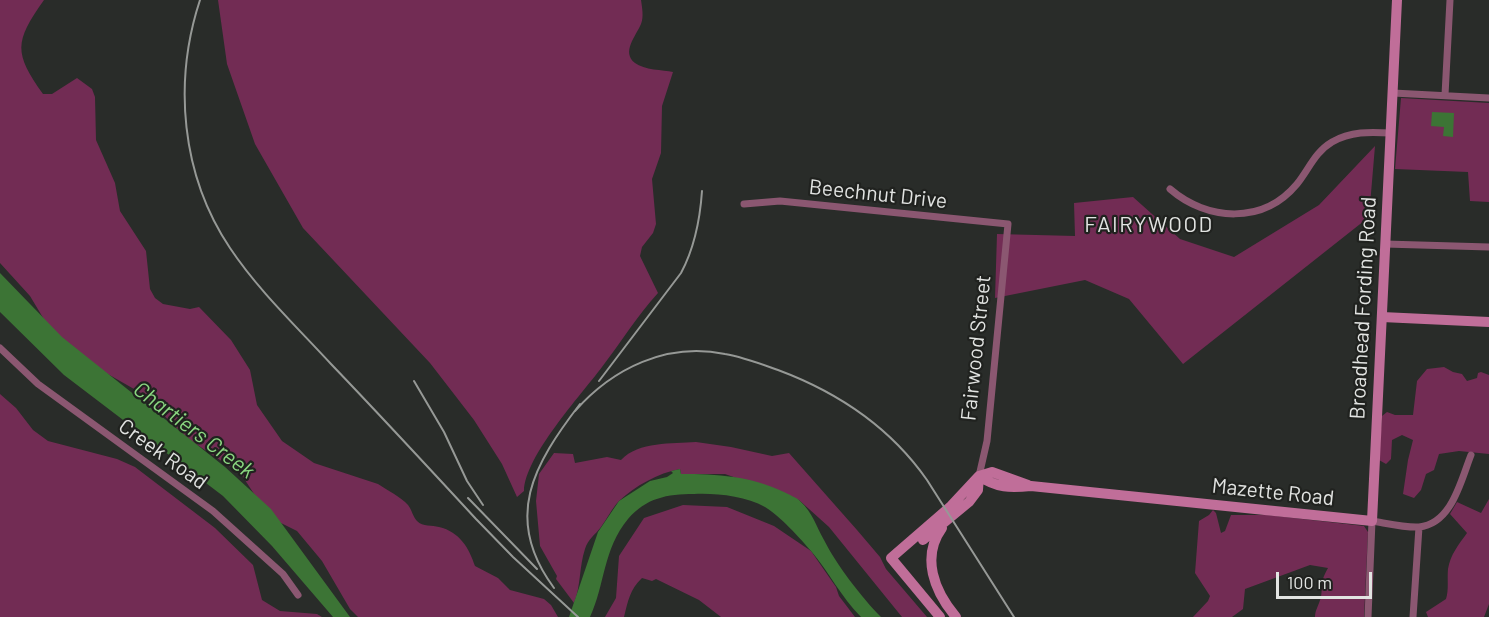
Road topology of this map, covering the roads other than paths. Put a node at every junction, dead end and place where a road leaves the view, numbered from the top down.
1 (1397, 0) edge
2 (1450, 0) edge
3 (1393, 93) junction
4 (1445, 95) junction
5 (1489, 98) edge
6 (1391, 134) junction
7 (1170, 189) dead end
8 (744, 204) dead end
9 (1008, 224) joint
10 (1385, 244) junction
11 (1489, 247) edge
12 (1382, 317) junction
13 (1489, 322) edge
14 (0, 348) edge
15 (1471, 455) dead end
16 (980, 476) junction
17 (948, 520) junction
18 (1372, 521) junction
19 (1419, 527) junction
20 (893, 560) junction
21 (298, 595) dead end
22 (954, 615) edge
23 (940, 617) edge
24 (1368, 617) edge
25 (1413, 617) edge

1 - 3 street, Broadhead Fording Road
2 - 4 street
3 - 4 street
3 - 6 street, Broadhead Fording Road
4 - 5 street
6 - 7 street
6 - 10 street, Broadhead Fording Road
8 - 9 street, Beechnut Drive
9 - 16 street, Fairwood Street
10 - 11 street
10 - 12 street, Broadhead Fording Road
12 - 13 street
12 - 18 street, Broadhead Fording Road
14 - 21 street, Creek Road
15 - 19 street
16 - 17 street, Fairwood Street
16 - 18 street, Mazette Road
16 - 20 street
17 - 20 street, Fairwood Street
17 - 22 street
18 - 19 street, Mazette Road
18 - 24 street, Broadhead Fording Road
19 - 25 street
20 - 23 street

